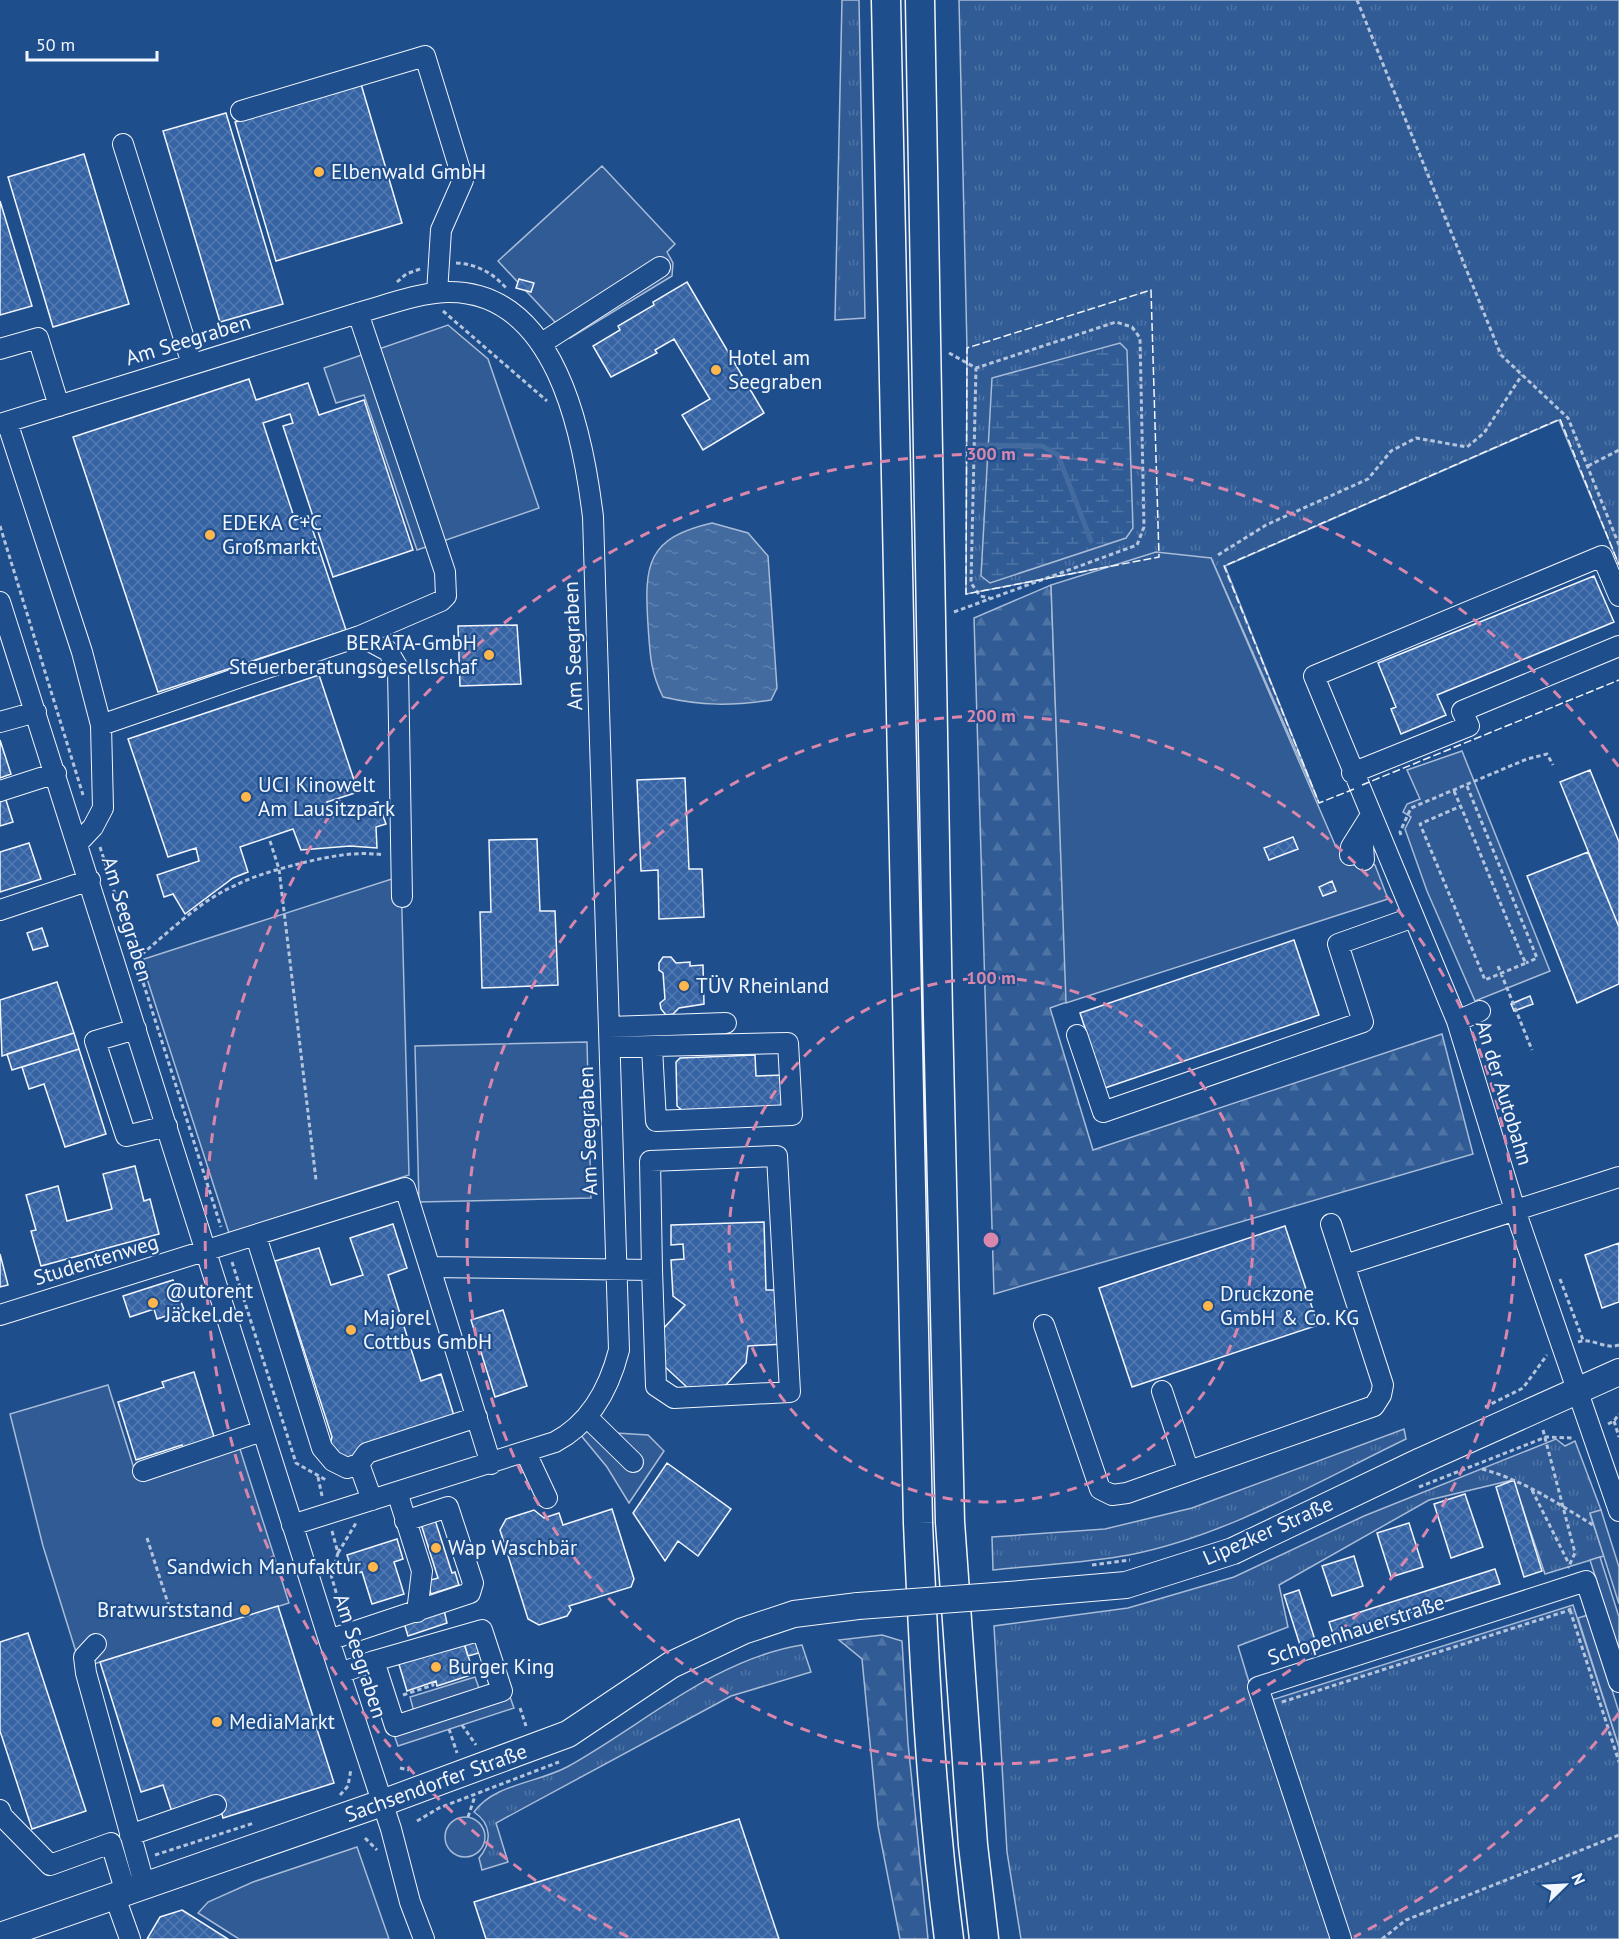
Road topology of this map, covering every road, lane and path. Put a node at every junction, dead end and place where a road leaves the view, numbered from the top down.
1 (886, 0) edge
2 (920, 0) edge
3 (1357, 0) edge
4 (241, 111) dead end
5 (123, 144) dead end
6 (660, 267) dead end
7 (436, 301) junction
8 (358, 314) junction
9 (542, 343) junction
10 (0, 350) edge
11 (943, 350) dead end
12 (192, 364) junction
13 (976, 368) junction
14 (1522, 375) junction
15 (59, 406) junction
16 (551, 408) dead end
17 (4, 423) edge
18 (1619, 450) edge
19 (1588, 466) junction
20 (0, 526) edge
21 (1619, 545) edge
22 (1218, 555) dead end
23 (1619, 596) edge
24 (992, 598) junction
25 (0, 602) edge
26 (947, 615) dead end
27 (5, 634) edge
28 (360, 636) junction
29 (1619, 646) edge
30 (36, 712) junction
31 (0, 722) edge
32 (102, 725) junction
33 (1553, 765) dead end
34 (56, 773) junction
35 (1352, 773) junction
36 (1467, 786) junction
37 (0, 791) edge
38 (1454, 791) junction
39 (1461, 806) junction
40 (1366, 823) junction
41 (93, 827) junction
42 (1403, 840) dead end
43 (270, 841) dead end
44 (78, 843) junction
45 (1357, 857) dead end
46 (401, 858) junction
47 (279, 869) junction
48 (90, 880) junction
49 (402, 897) dead end
50 (0, 910) edge
51 (1414, 917) junction
52 (136, 959) junction
53 (1526, 963) junction
54 (1498, 966) dead end
55 (1501, 974) junction
56 (1480, 1011) dead end
57 (1457, 1021) junction
58 (726, 1023) dead end
59 (609, 1027) junction
60 (136, 1029) junction
61 (1077, 1035) dead end
62 (610, 1047) junction
63 (652, 1048) junction
64 (1532, 1050) dead end
65 (167, 1126) junction
66 (1619, 1177) edge
67 (316, 1180) dead end
68 (1515, 1210) junction
69 (1331, 1224) dead end
70 (256, 1236) junction
71 (226, 1245) junction
72 (206, 1251) junction
73 (1345, 1265) junction
74 (430, 1267) junction
75 (616, 1269) junction
76 (652, 1270) junction
77 (0, 1315) edge
78 (1044, 1325) dead end
79 (1619, 1345) edge
80 (1564, 1347) junction
81 (1619, 1371) edge
82 (1579, 1390) junction
83 (1162, 1391) dead end
84 (1483, 1408) dead end
85 (1619, 1414) edge
86 (477, 1417) junction
87 (587, 1417) junction
88 (262, 1431) junction
89 (1546, 1437) dead end
90 (1619, 1437) edge
91 (526, 1453) junction
92 (633, 1462) dead end
93 (359, 1464) junction
94 (491, 1464) junction
95 (1188, 1469) junction
96 (1482, 1469) dead end
97 (143, 1470) dead end
98 (318, 1477) junction
99 (336, 1484) dead end
100 (1532, 1489) junction
101 (397, 1492) junction
102 (547, 1498) dead end
103 (1562, 1504) junction
104 (366, 1507) junction
105 (1619, 1511) edge
106 (327, 1513) junction
107 (405, 1521) junction
108 (292, 1525) junction
109 (1593, 1526) dead end
110 (147, 1538) dead end
111 (338, 1553) junction
112 (1142, 1557) dead end
113 (1569, 1564) junction
114 (1084, 1566) dead end
115 (1564, 1589) junction
116 (858, 1606) joint
117 (1570, 1610) junction
118 (417, 1612) junction
119 (173, 1619) dead end
120 (348, 1634) junction
121 (328, 1640) junction
122 (96, 1644) dead end
123 (374, 1661) junction
124 (340, 1673) junction
125 (1619, 1682) edge
126 (1264, 1707) junction
127 (520, 1708) dead end
128 (462, 1725) dead end
129 (449, 1729) dead end
130 (527, 1729) dead end
131 (476, 1745) dead end
132 (457, 1753) dead end
133 (1619, 1761) edge
134 (348, 1786) dead end
135 (476, 1796) dead end
136 (330, 1798) dead end
137 (382, 1803) junction
138 (216, 1805) dead end
139 (0, 1810) edge
140 (468, 1817) dead end
141 (264, 1820) dead end
142 (130, 1835) junction
143 (1619, 1835) edge
144 (137, 1861) junction
145 (129, 1892) junction
146 (0, 1936) edge
147 (130, 1939) edge
148 (424, 1939) edge
149 (949, 1939) edge
150 (984, 1939) edge
151 (1341, 1939) edge
152 (1382, 1939) edge

1 - 149 highway
2 - 150 highway
3 - 14 path
4 - 7 street
5 - 12 street
6 - 9 street
7 - 8 street, Am Seegraben
7 - 9 street, Am Seegraben
7 - 16 path
8 - 12 street, Am Seegraben
8 - 28 street
9 - 59 street, Am Seegraben
10 - 15 street
11 - 13 path
12 - 15 street, Am Seegraben
13 - 24 path
13 - 24 path
14 - 19 path
14 - 22 path
15 - 17 street, Am Seegraben
17 - 32 street
18 - 19 path
19 - 21 path
20 - 41 path
23 - 35 street, An der Autobahn
24 - 26 path
25 - 27 street, Am Seegraben
27 - 30 street, Am Seegraben
28 - 32 street
28 - 46 street
29 - 35 street
30 - 31 street
30 - 34 street, Am Seegraben
32 - 41 street
33 - 36 path
34 - 37 street
34 - 44 street, Am Seegraben
35 - 40 street, An der Autobahn
36 - 38 path
36 - 53 path
38 - 39 path
38 - 42 path
39 - 53 path
39 - 55 path
40 - 45 street
40 - 51 street, An der Autobahn
41 - 44 street
41 - 52 path
43 - 47 path
44 - 48 street, Am Seegraben
46 - 47 path
46 - 49 street
47 - 52 path
47 - 67 path
48 - 50 street
48 - 60 street, Am Seegraben
51 - 57 street, An der Autobahn
51 - 61 street
52 - 71 path
53 - 55 path
54 - 55 path
55 - 64 path
56 - 57 street
57 - 68 street, An der Autobahn
58 - 59 street
59 - 62 street, Am Seegraben
60 - 65 street, Am Seegraben
60 - 65 street
62 - 63 street
62 - 75 street, Am Seegraben
63 - 63 street
65 - 72 street, Am Seegraben
66 - 68 street
68 - 73 street
68 - 80 street, An der Autobahn
69 - 73 street
70 - 71 street
70 - 74 street
70 - 93 street
71 - 72 street
71 - 98 path
72 - 77 street, Studentenweg
72 - 88 street, Am Seegraben
73 - 95 street
74 - 75 street
74 - 86 street
75 - 76 street
75 - 87 street, Am Seegraben
76 - 76 street
78 - 95 street
79 - 80 path
80 - 82 street, An der Autobahn
80 - 84 path
81 - 82 main road, Lipezker Straße
82 - 105 street
82 - 116 main road, Lipezker Straße, bridge
83 - 95 street
85 - 90 path
86 - 93 street
86 - 94 street
87 - 91 street, Am Seegraben
87 - 92 street
88 - 97 street
88 - 108 street, Am Seegraben
89 - 103 path
91 - 94 street, Am Seegraben
91 - 102 street
93 - 104 street
94 - 101 street, Am Seegraben
96 - 100 path
98 - 99 path
98 - 106 path
100 - 103 path
100 - 113 path
101 - 104 street, Am Seegraben
101 - 107 street
103 - 109 path
103 - 113 path
104 - 106 street, Am Seegraben
104 - 111 path
106 - 108 street, Am Seegraben
106 - 111 path
107 - 118 street
107 - 118 street
108 - 121 street, Am Seegraben
110 - 119 path
111 - 120 path
112 - 114 path
113 - 115 path
115 - 117 path
115 - 125 street, Schopenhauerstraße
115 - 126 street, Schopenhauerstraße
116 - 137 main road, Sachsendorfer Straße
117 - 126 path
117 - 133 path
118 - 120 street
120 - 121 street
121 - 124 street, Am Seegraben
122 - 142 street
123 - 123 street
123 - 124 street
124 - 137 street, Am Seegraben
126 - 151 street, Schopenhauerstraße
127 - 130 path
128 - 131 path
129 - 132 path
134 - 136 path
135 - 140 path
137 - 145 main road, Sachsendorfer Straße
137 - 148 street, Am Seegraben
138 - 142 street
139 - 145 street
141 - 144 path
142 - 144 street
143 - 152 path
144 - 145 street
145 - 146 main road, Sachsendorfer Straße
145 - 147 street

